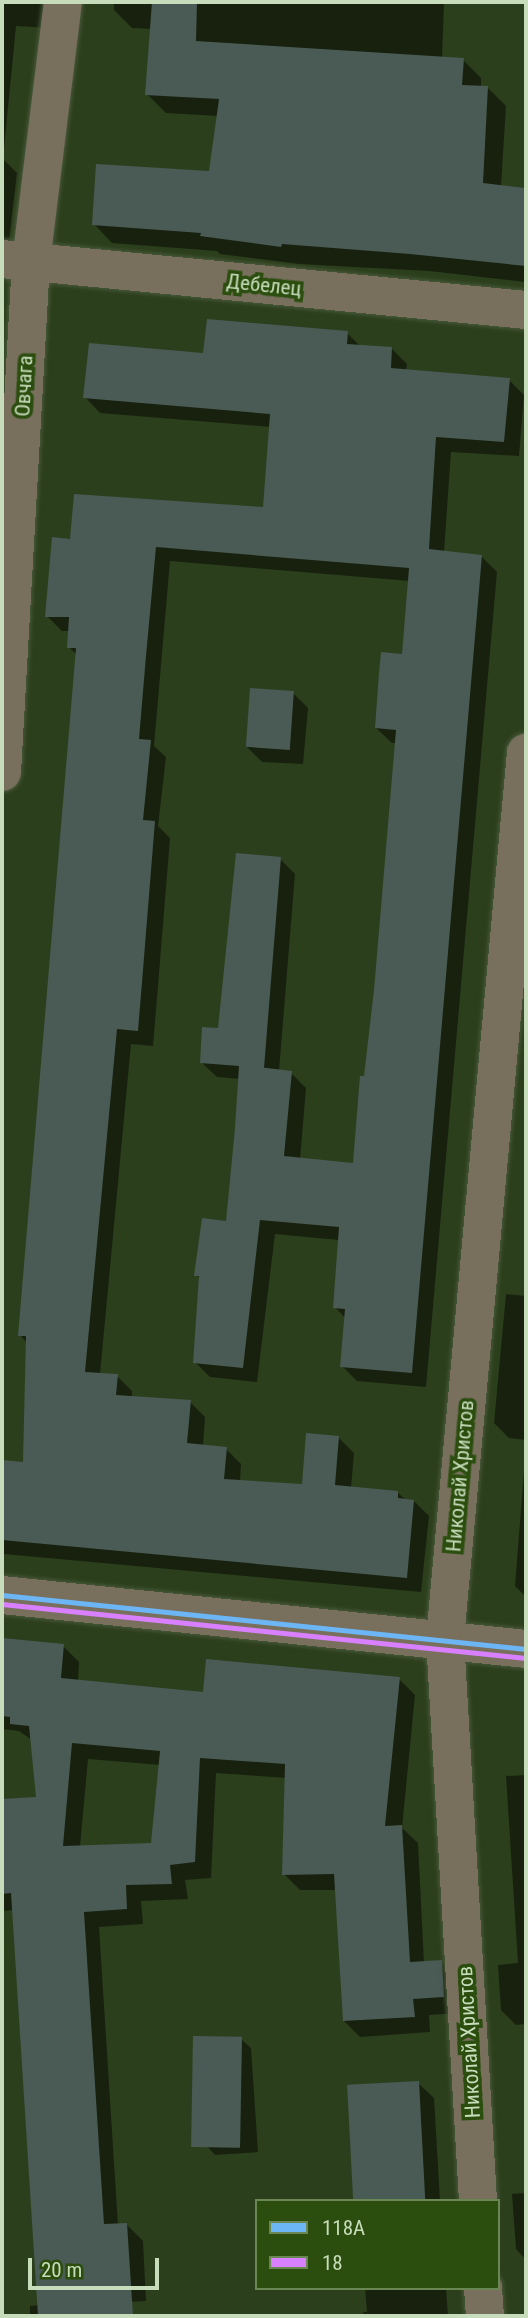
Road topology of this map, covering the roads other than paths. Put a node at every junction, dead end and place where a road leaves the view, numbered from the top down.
1 (63, 2) edge
2 (16, 260) edge
3 (526, 310) edge
4 (526, 752) edge
5 (2, 772) edge
6 (2, 1595) edge
7 (445, 1639) junction
8 (526, 1648) edge
9 (478, 2199) edge
10 (483, 2290) edge
11 (485, 2316) edge

1 - 2 street, Овчага
2 - 3 street, Дебелец
2 - 5 street, Овчага
4 - 7 street, Николай Христов
6 - 7 street
7 - 8 street
7 - 9 street, Николай Христов
10 - 11 street

